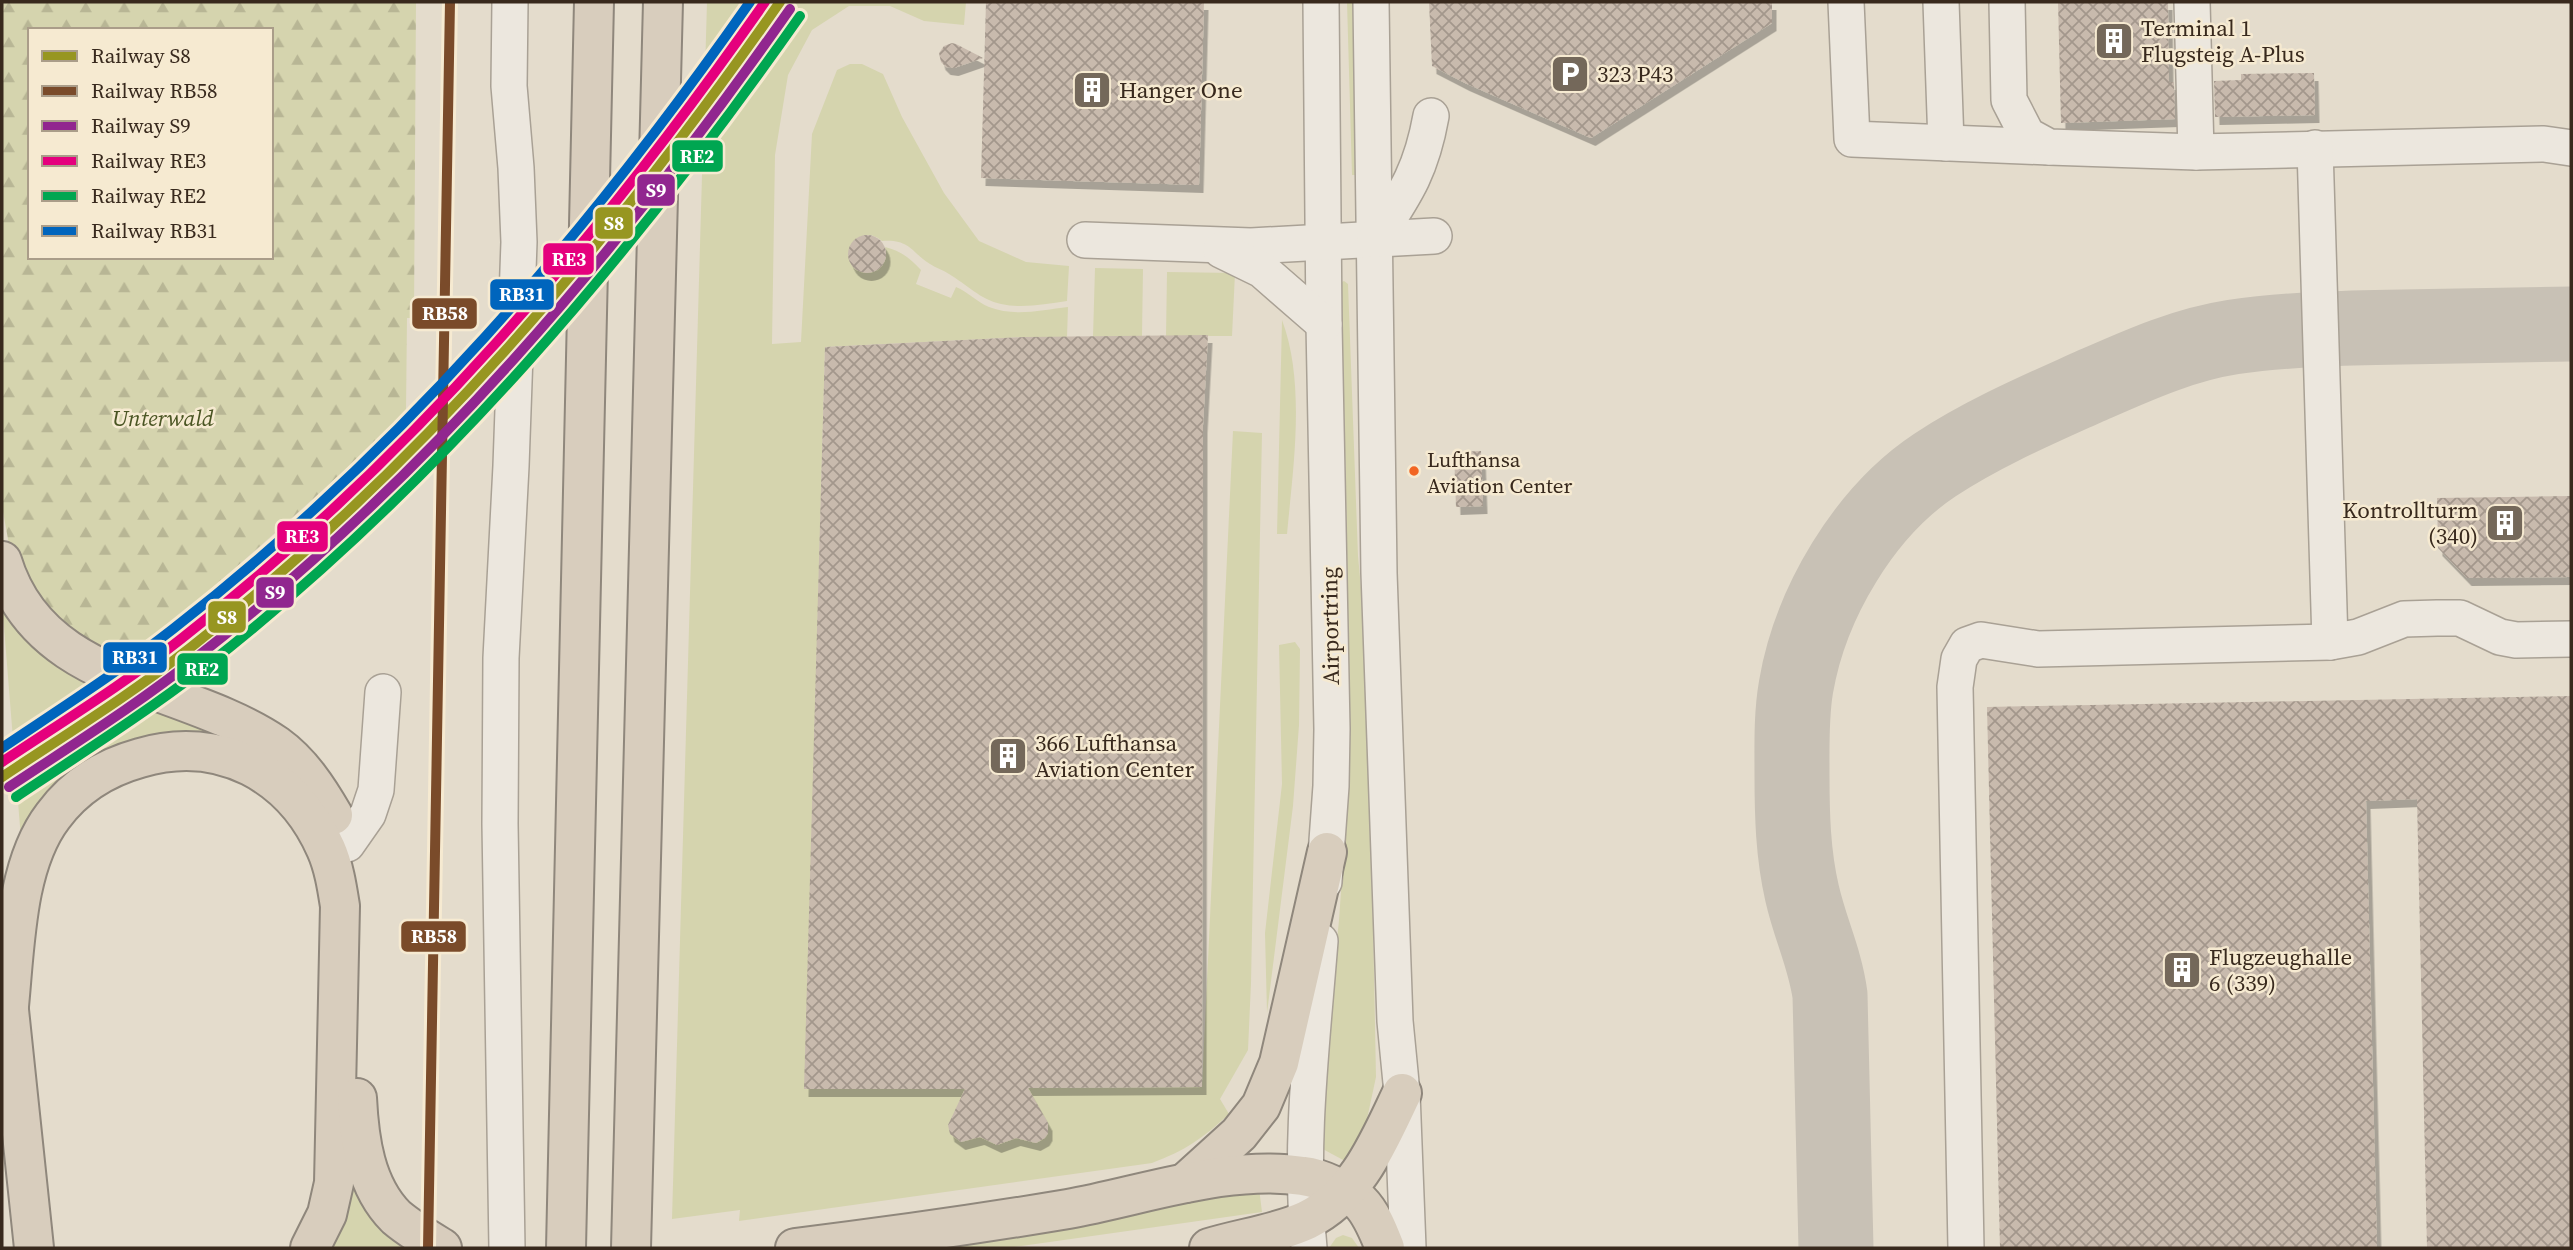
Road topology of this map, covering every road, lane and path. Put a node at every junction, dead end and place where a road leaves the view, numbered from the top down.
1 (510, 2) edge
2 (594, 2) edge
3 (663, 2) edge
4 (1321, 2) edge
5 (1371, 2) edge
6 (1846, 2) edge
7 (1941, 2) edge
8 (2007, 2) edge
9 (2192, 2) edge
10 (1431, 116) dead end
11 (1946, 143) junction
12 (2049, 147) junction
13 (2315, 148) junction
14 (2571, 148) edge
15 (2196, 152) junction
16 (1323, 235) junction
17 (1434, 236) dead end
18 (1085, 240) dead end
19 (1374, 240) junction
20 (1198, 244) junction
21 (1324, 324) junction
22 (2, 561) edge
23 (2571, 639) edge
24 (2330, 642) junction
25 (383, 692) dead end
26 (347, 844) junction
27 (1326, 852) junction
28 (2, 891) edge
29 (8, 1016) junction
30 (1402, 1093) junction
31 (1305, 1176) junction
32 (1185, 1183) junction
33 (1344, 1192) junction
34 (1307, 1234) edge
35 (34, 1248) edge
36 (310, 1248) edge
37 (442, 1248) edge
38 (507, 1248) edge
39 (566, 1248) edge
40 (631, 1248) edge
41 (795, 1248) edge
42 (1209, 1248) edge
43 (1385, 1248) edge
44 (1408, 1248) edge
45 (1966, 1248) edge

1 - 38 street
2 - 39 highway
3 - 40 highway
4 - 16 street, Airportring
5 - 19 street
6 - 11 street
7 - 11 street
8 - 12 street
9 - 15 street
10 - 19 street
11 - 12 street
12 - 15 street
13 - 14 street
13 - 15 street
13 - 24 street
16 - 19 street
16 - 20 street
16 - 21 street, Airportring
17 - 19 street
18 - 20 street
19 - 30 street
20 - 21 street
21 - 27 street, Airportring
22 - 26 highway
23 - 24 street
24 - 45 street
25 - 26 street
26 - 37 highway
27 - 31 street, Airportring
27 - 32 highway
28 - 29 highway
29 - 35 highway
29 - 36 highway
30 - 33 highway
30 - 44 street
31 - 32 highway
31 - 33 highway
31 - 34 street, Airportring
32 - 41 highway
33 - 34 highway
33 - 43 highway
34 - 42 highway

